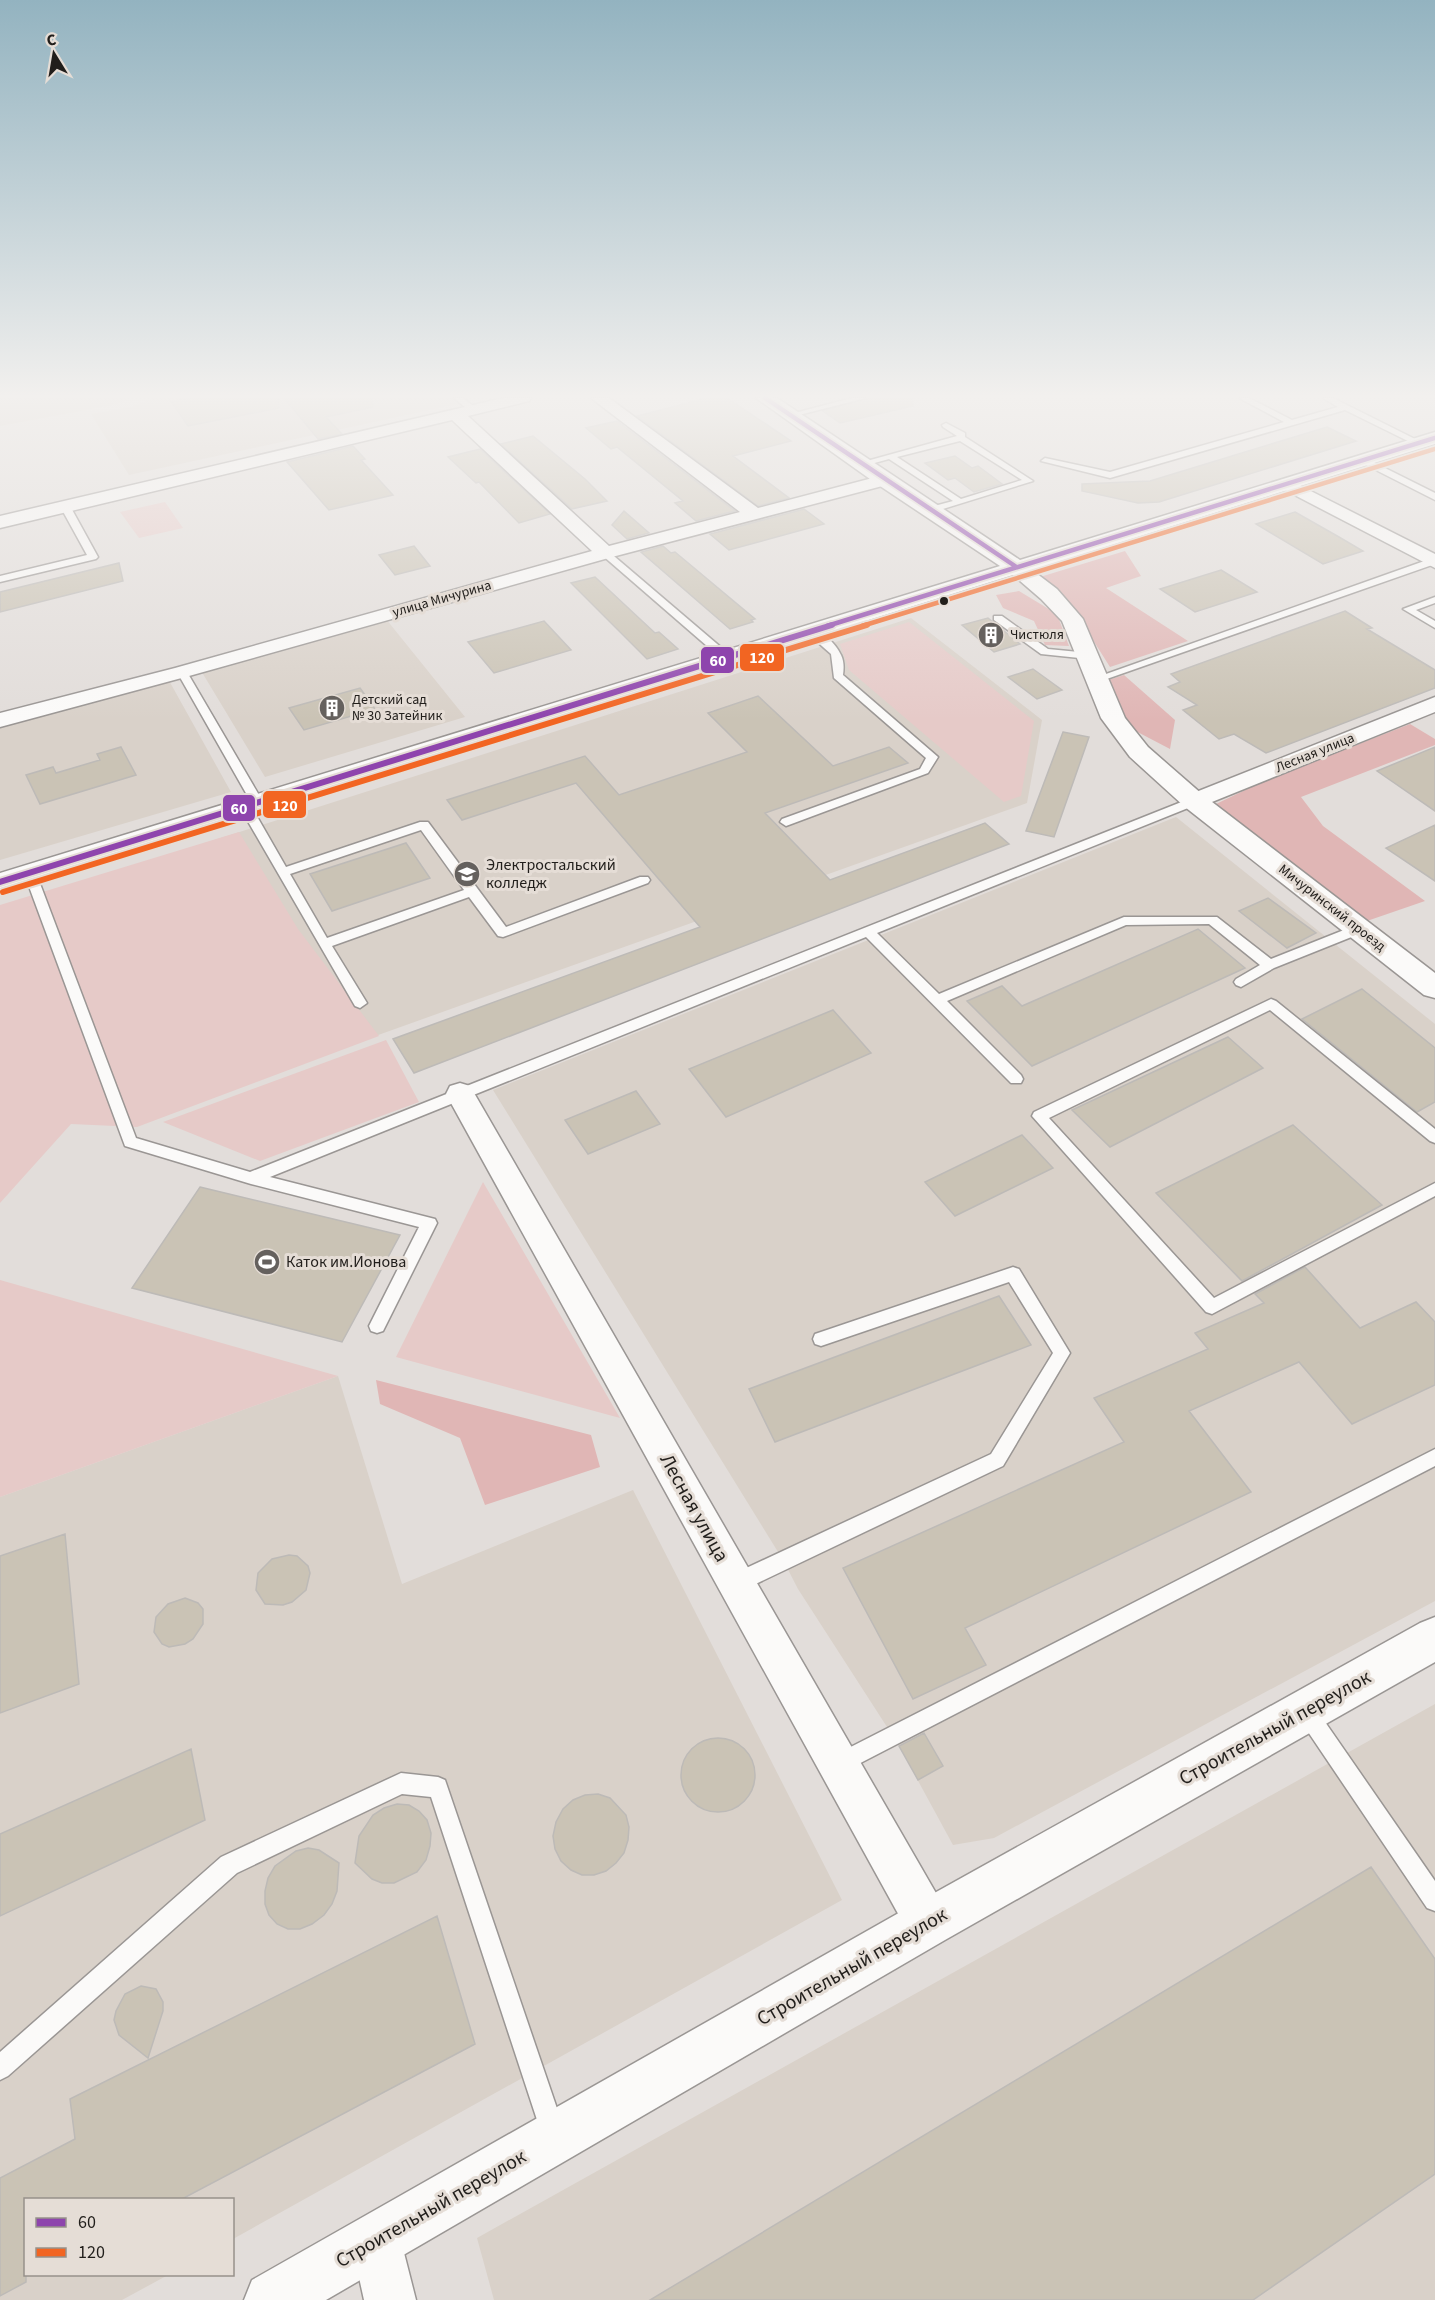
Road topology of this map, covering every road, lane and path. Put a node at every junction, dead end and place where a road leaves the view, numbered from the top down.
1 (556, 505) edge
2 (743, 505) edge
3 (791, 505) edge
4 (923, 505) edge
5 (947, 505) edge
6 (1216, 505) edge
7 (1327, 505) edge
8 (65, 506) joint
9 (930, 510) junction
10 (756, 515) junction
11 (0, 522) edge
12 (604, 553) junction
13 (1434, 562) edge
14 (1015, 566) junction
15 (0, 579) edge
16 (1435, 600) edge
17 (998, 618) dead end
18 (1435, 625) edge
19 (810, 630) junction
20 (726, 657) junction
21 (1093, 667) junction
22 (182, 672) junction
23 (1435, 704) edge
24 (0, 720) edge
25 (1194, 801) junction
26 (251, 804) junction
27 (786, 822) dead end
28 (283, 872) junction
29 (30, 873) junction
30 (644, 880) dead end
31 (0, 882) edge
32 (472, 892) junction
33 (1359, 929) junction
34 (868, 931) junction
35 (324, 944) junction
36 (1269, 965) junction
37 (1241, 982) dead end
38 (1435, 988) edge
39 (937, 1000) junction
40 (360, 1003) dead end
41 (1016, 1079) dead end
42 (460, 1094) junction
43 (1435, 1137) edge
44 (251, 1178) junction
45 (1435, 1189) edge
46 (377, 1326) dead end
47 (821, 1339) dead end
48 (1435, 1457) edge
49 (736, 1583) junction
50 (1435, 1638) edge
51 (1305, 1711) junction
52 (838, 1764) junction
53 (1435, 1900) edge
54 (928, 1923) junction
55 (0, 2068) edge
56 (555, 2138) junction
57 (376, 2241) junction
58 (272, 2300) edge
59 (390, 2300) edge

1 - 12 street
2 - 10 street
3 - 10 street, улица Мичурина
4 - 9 street, Мичуринский проезд
5 - 9 lane
6 - 14 street
7 - 13 street
8 - 11 street
8 - 15 lane
9 - 14 street, Мичуринский проезд
10 - 12 street, улица Мичурина
12 - 20 lane
12 - 22 street, улица Мичурина
13 - 21 lane
14 - 19 street
14 - 21 street, Мичуринский проезд
16 - 18 lane
17 - 21 lane
19 - 20 street
19 - 27 lane
20 - 26 street
21 - 25 street, Мичуринский проезд
22 - 24 street, улица Мичурина
22 - 26 lane
23 - 25 street, Лесная улица
25 - 33 street, Мичуринский проезд
25 - 34 lane
26 - 28 lane
26 - 29 street
28 - 32 lane
28 - 35 lane
29 - 31 street
29 - 44 lane
30 - 32 lane
32 - 35 lane
33 - 36 lane
33 - 38 street, Мичуринский проезд
34 - 39 lane
34 - 42 lane
35 - 40 lane
36 - 37 lane
36 - 39 lane
39 - 41 lane
42 - 44 lane
42 - 49 street, Лесная улица
43 - 45 lane
44 - 46 lane
47 - 49 lane
48 - 52 lane
49 - 52 street, Лесная улица
50 - 51 street, Строительный переулок
51 - 53 lane
51 - 54 street, Строительный переулок
52 - 54 street, Лесная улица
54 - 56 street, Строительный переулок
55 - 56 lane
56 - 57 street, Строительный переулок
57 - 58 street, Строительный переулок
57 - 59 street

